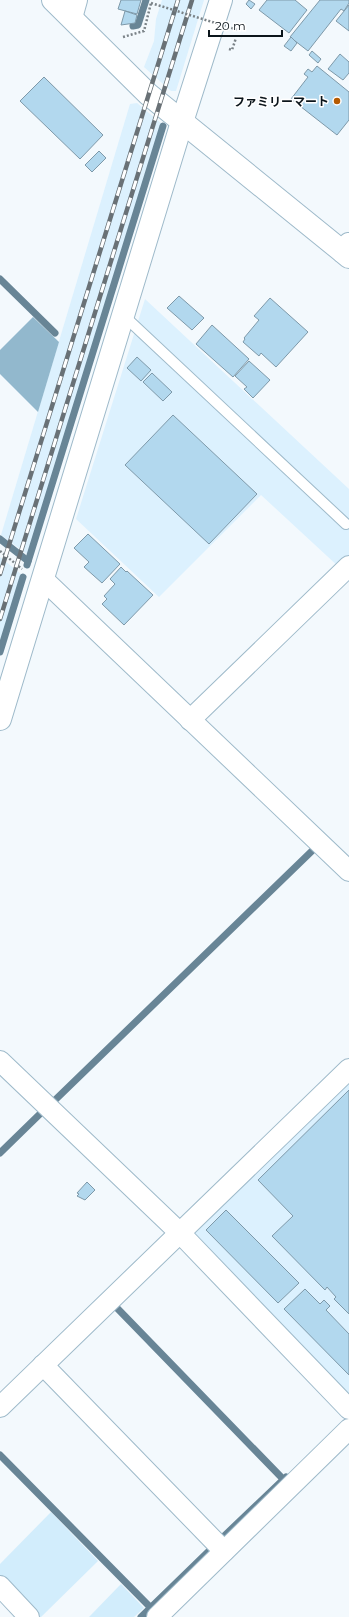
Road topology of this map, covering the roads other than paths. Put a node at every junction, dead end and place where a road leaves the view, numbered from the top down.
1 (54, 0) edge
2 (221, 0) edge
3 (74, 9) edge
4 (182, 122) junction
5 (347, 251) edge
6 (123, 315) junction
7 (346, 524) dead end
8 (349, 566) edge
9 (43, 579) junction
10 (0, 719) edge
11 (190, 720) junction
12 (349, 871) edge
13 (0, 1061) edge
14 (349, 1069) edge
15 (180, 1233) junction
16 (43, 1365) junction
17 (0, 1407) edge
18 (349, 1409) edge
19 (349, 1429) edge
20 (224, 1552) junction
21 (0, 1586) edge
22 (29, 1617) edge
23 (157, 1617) edge

1 - 3 street
2 - 4 street
3 - 4 street
4 - 5 street
4 - 6 street
6 - 7 lane
6 - 9 street
8 - 11 street
9 - 10 street
9 - 11 street
11 - 12 street
13 - 15 street
14 - 15 street
15 - 16 street
15 - 18 street
16 - 17 street
16 - 20 street
19 - 20 street
20 - 23 street
21 - 22 street

